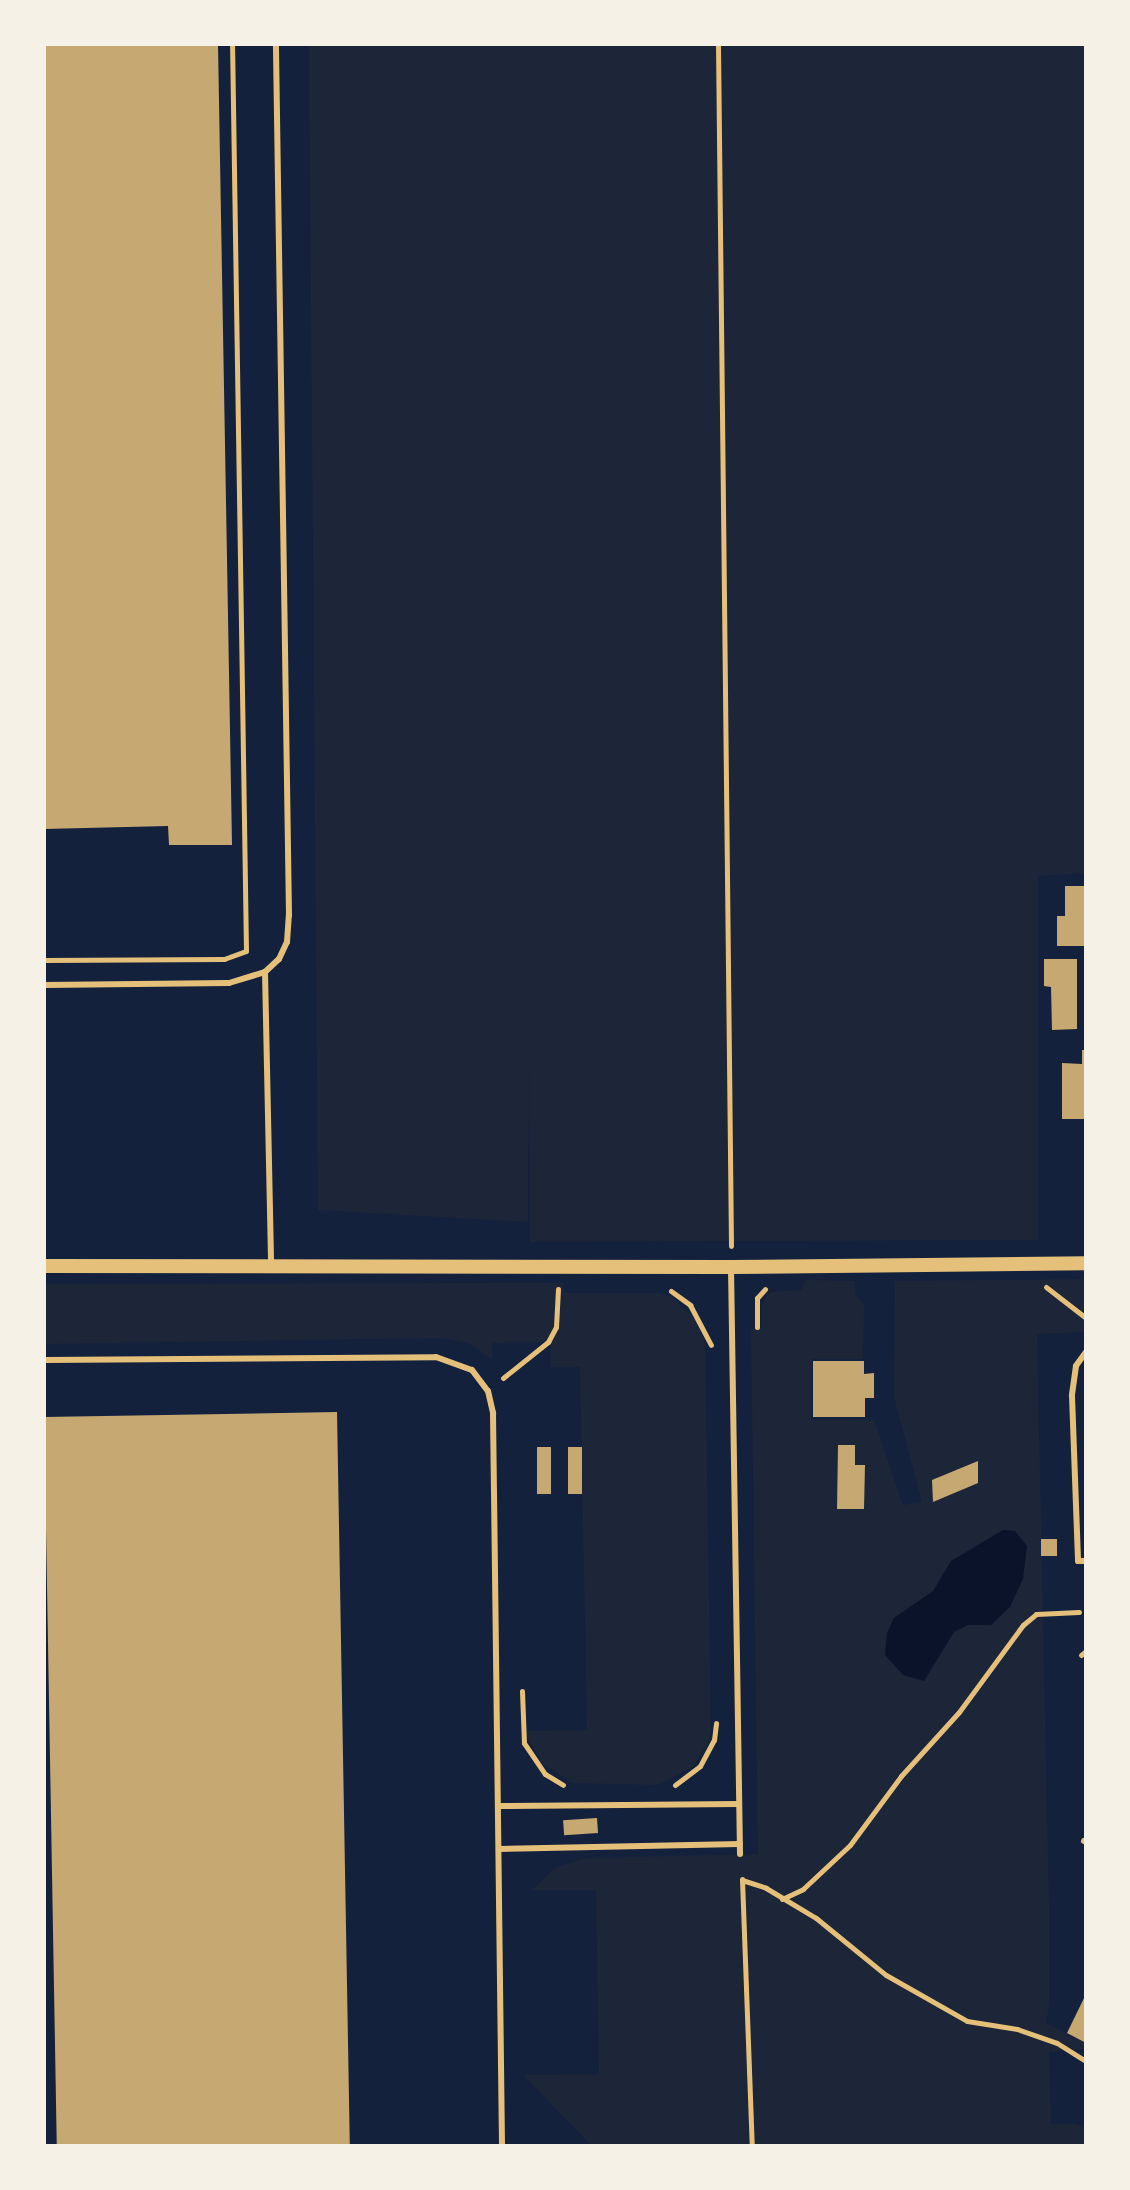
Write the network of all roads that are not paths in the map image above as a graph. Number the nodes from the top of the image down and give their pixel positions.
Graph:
1 (276, 44) edge
2 (265, 972) junction
3 (44, 985) edge
4 (1086, 1263) edge
5 (44, 1266) edge
6 (271, 1266) junction
7 (731, 1267) junction
8 (1086, 1352) edge
9 (44, 1360) edge
10 (1086, 1561) edge
11 (739, 1804) junction
12 (498, 1806) junction
13 (740, 1844) junction
14 (499, 1849) junction
15 (740, 1854) road end
16 (502, 2146) edge

1 - 2 lane
2 - 3 lane
2 - 6 lane
4 - 7 street
5 - 6 street
6 - 7 street
7 - 11 lane
8 - 10 lane
9 - 12 lane
11 - 12 lane
11 - 13 lane
12 - 14 lane
13 - 14 lane
13 - 15 lane
14 - 16 lane

